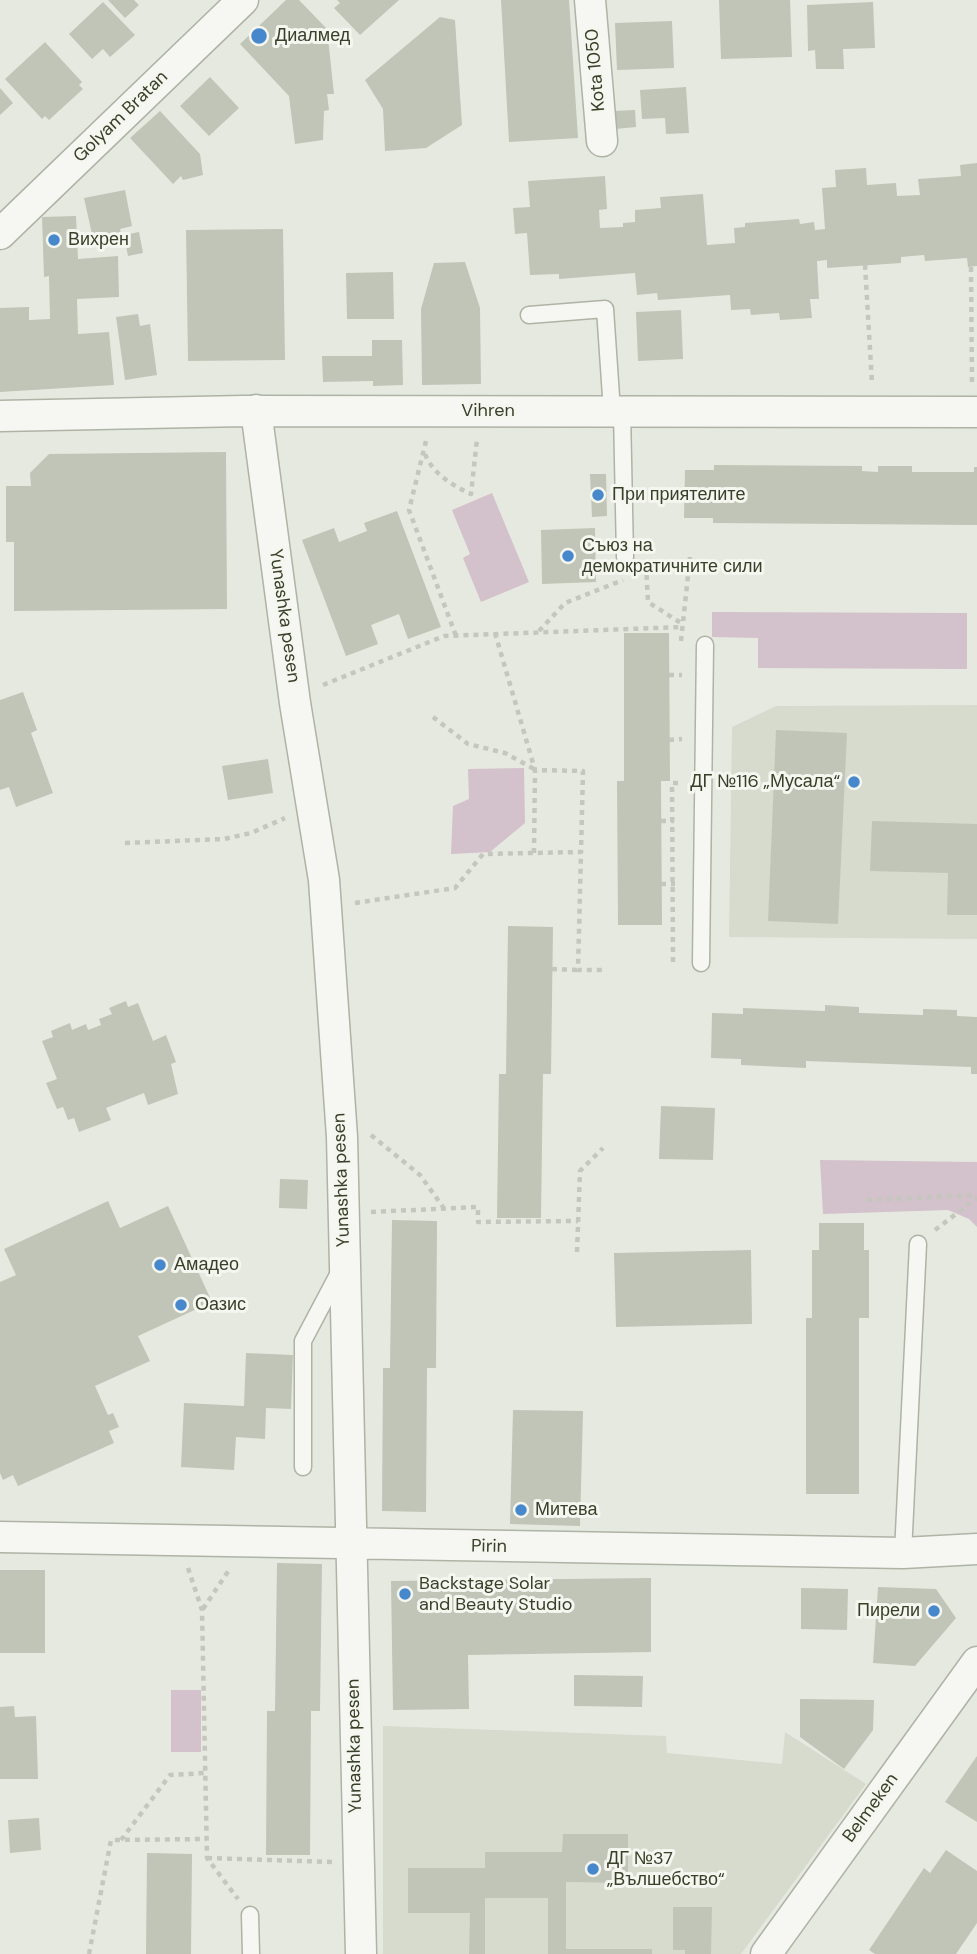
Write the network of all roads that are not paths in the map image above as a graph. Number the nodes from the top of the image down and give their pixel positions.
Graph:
1 (243, 0) edge
2 (590, 0) edge
3 (602, 141) dead end
4 (0, 234) edge
5 (529, 315) dead end
6 (256, 411) junction
7 (617, 411) junction
8 (975, 412) edge
9 (0, 416) edge
10 (625, 557) dead end
11 (705, 645) dead end
12 (701, 963) dead end
13 (918, 1244) road end
14 (345, 1263) junction
15 (303, 1467) dead end
16 (0, 1537) edge
17 (351, 1543) junction
18 (977, 1549) edge
19 (903, 1553) junction
20 (977, 1662) edge
21 (250, 1915) road end
22 (251, 1954) edge
23 (360, 1954) edge
24 (766, 1954) edge

1 - 4 street, Golyam Bratan
2 - 3 street, Kota 1050
5 - 7 lane
6 - 7 street, Vihren
6 - 9 street, Vihren
6 - 14 street, Yunashka pesen
7 - 8 street, Vihren
7 - 10 lane
11 - 12 lane
13 - 19 lane
14 - 15 lane
14 - 17 street, Yunashka pesen
16 - 17 street, Pirin
17 - 19 street, Pirin
17 - 23 street, Yunashka pesen
18 - 19 street, Pirin
20 - 24 street, Belmeken
21 - 22 lane

